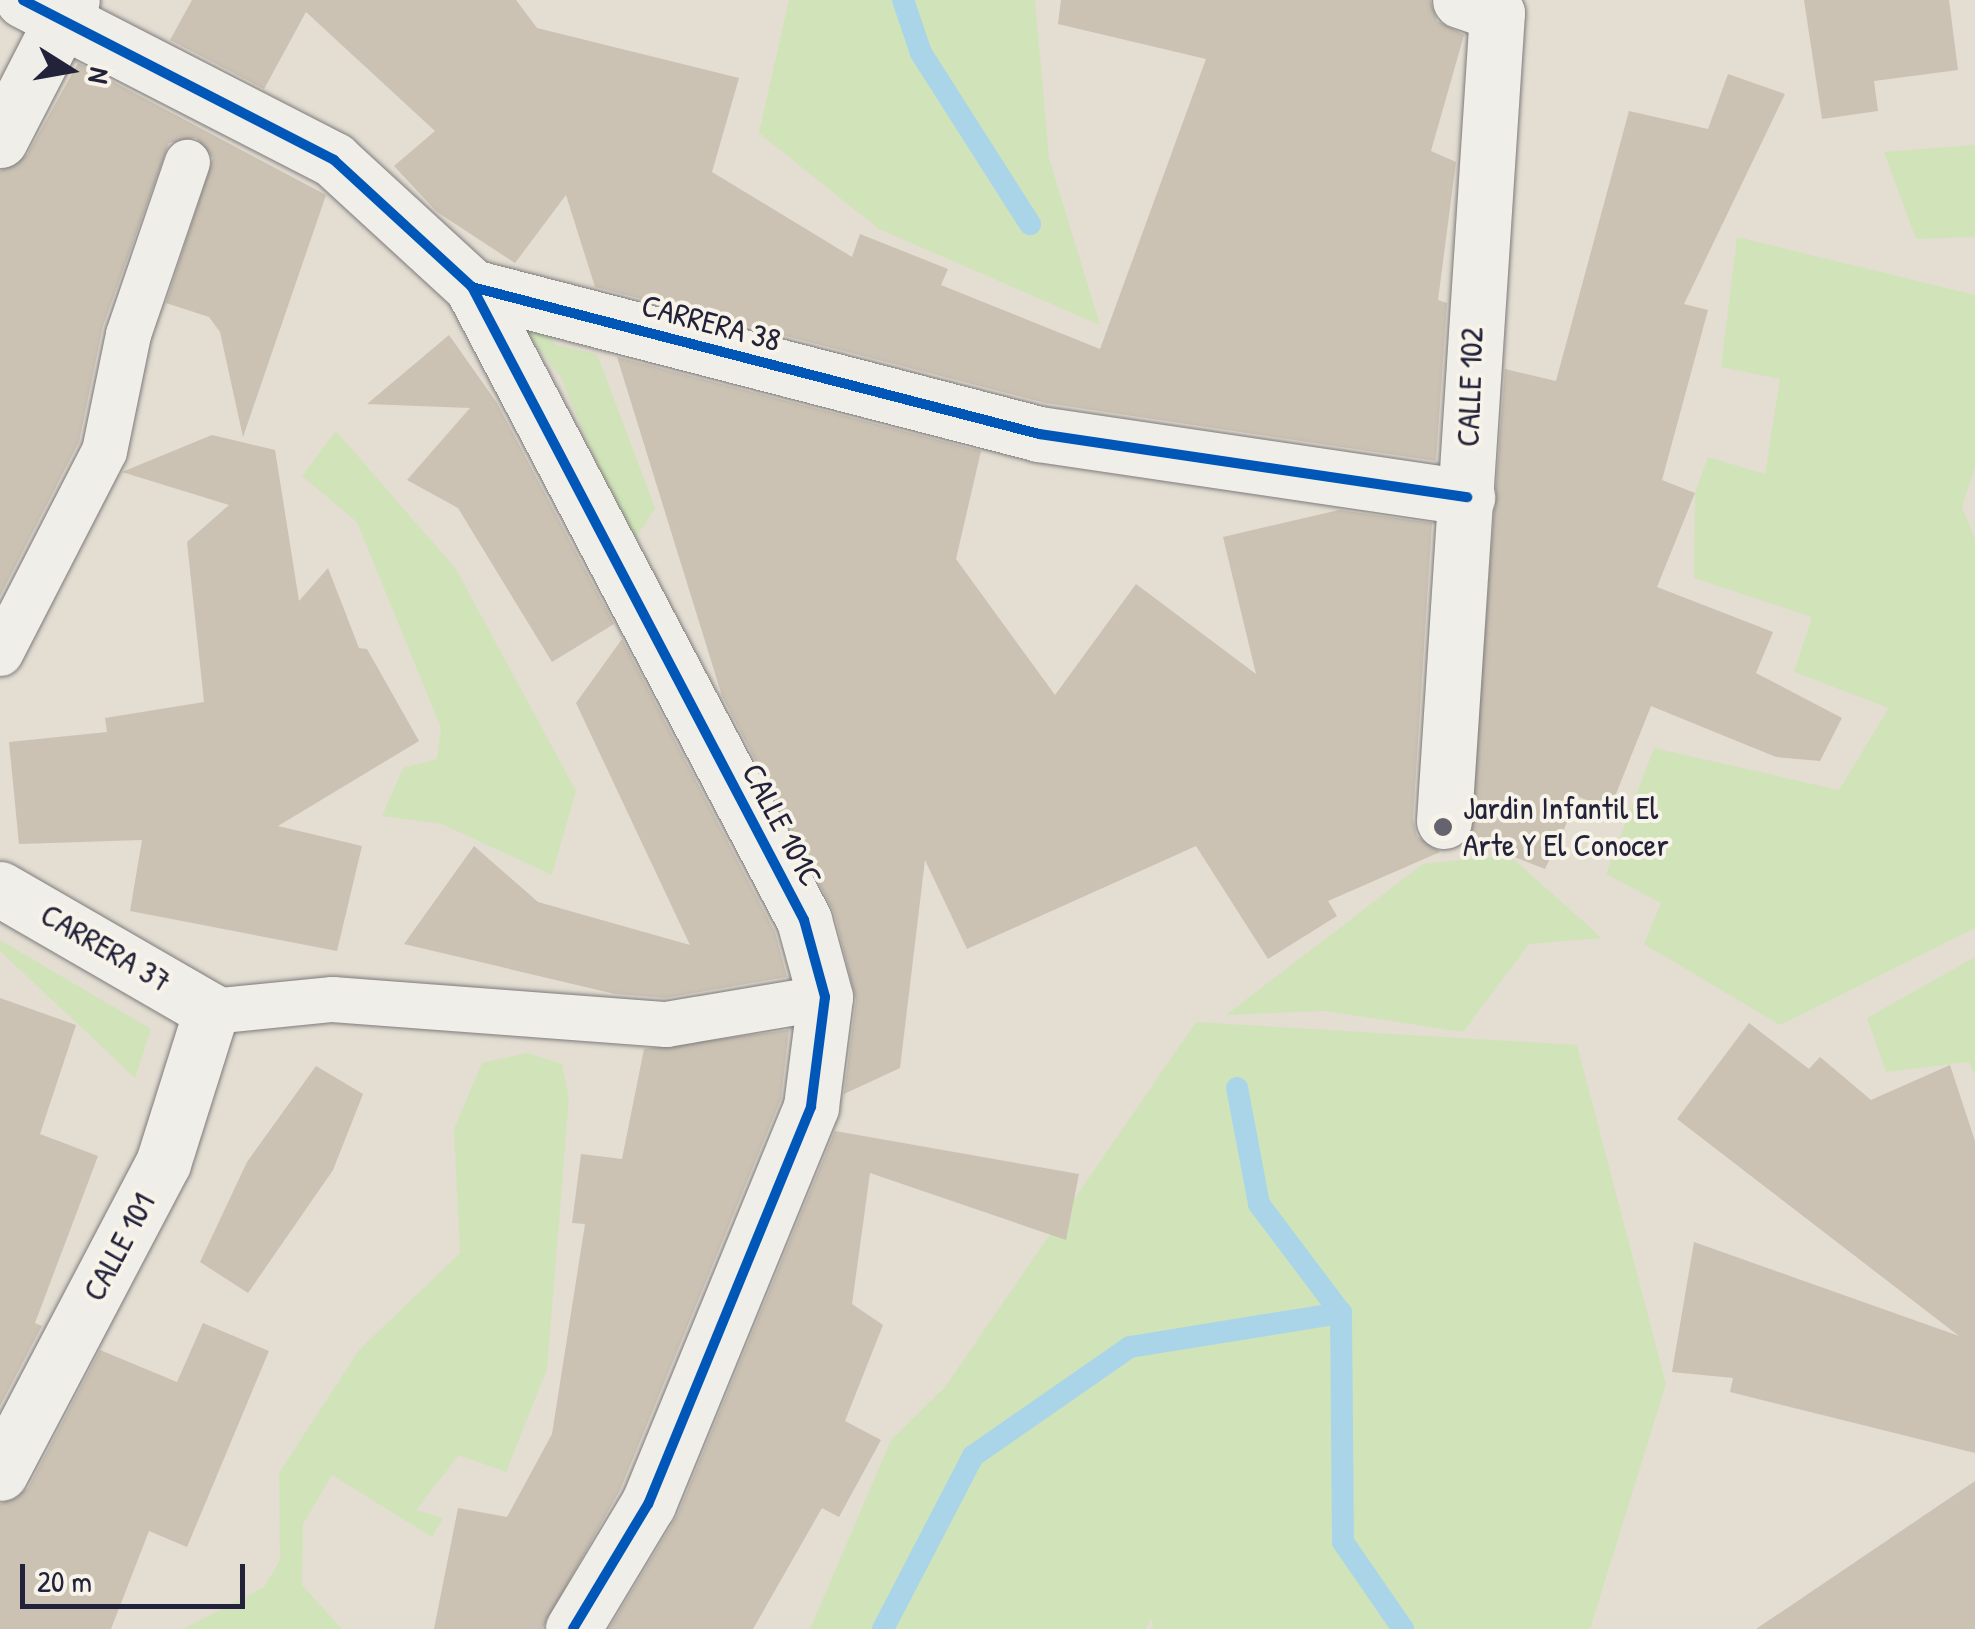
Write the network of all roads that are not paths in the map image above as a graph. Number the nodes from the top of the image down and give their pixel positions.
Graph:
1 (1486, 4) edge
2 (54, 5) edge
3 (0, 140) edge
4 (187, 162) dead end
5 (472, 287) junction
6 (1466, 497) junction
7 (0, 653) edge
8 (1444, 821) dead end
9 (0, 888) edge
10 (825, 996) junction
11 (211, 1010) junction
12 (0, 1473) edge
13 (573, 1629) edge

1 - 6 street, CALLE 102
2 - 3 street
2 - 5 street, CARRERA 38
4 - 7 lane
5 - 6 street, CARRERA 38
5 - 10 street, CALLE 101C
6 - 8 street, CALLE 102
9 - 11 street, CARRERA 37
10 - 11 lane
10 - 13 street, CALLE 101C
11 - 12 street, CALLE 101

